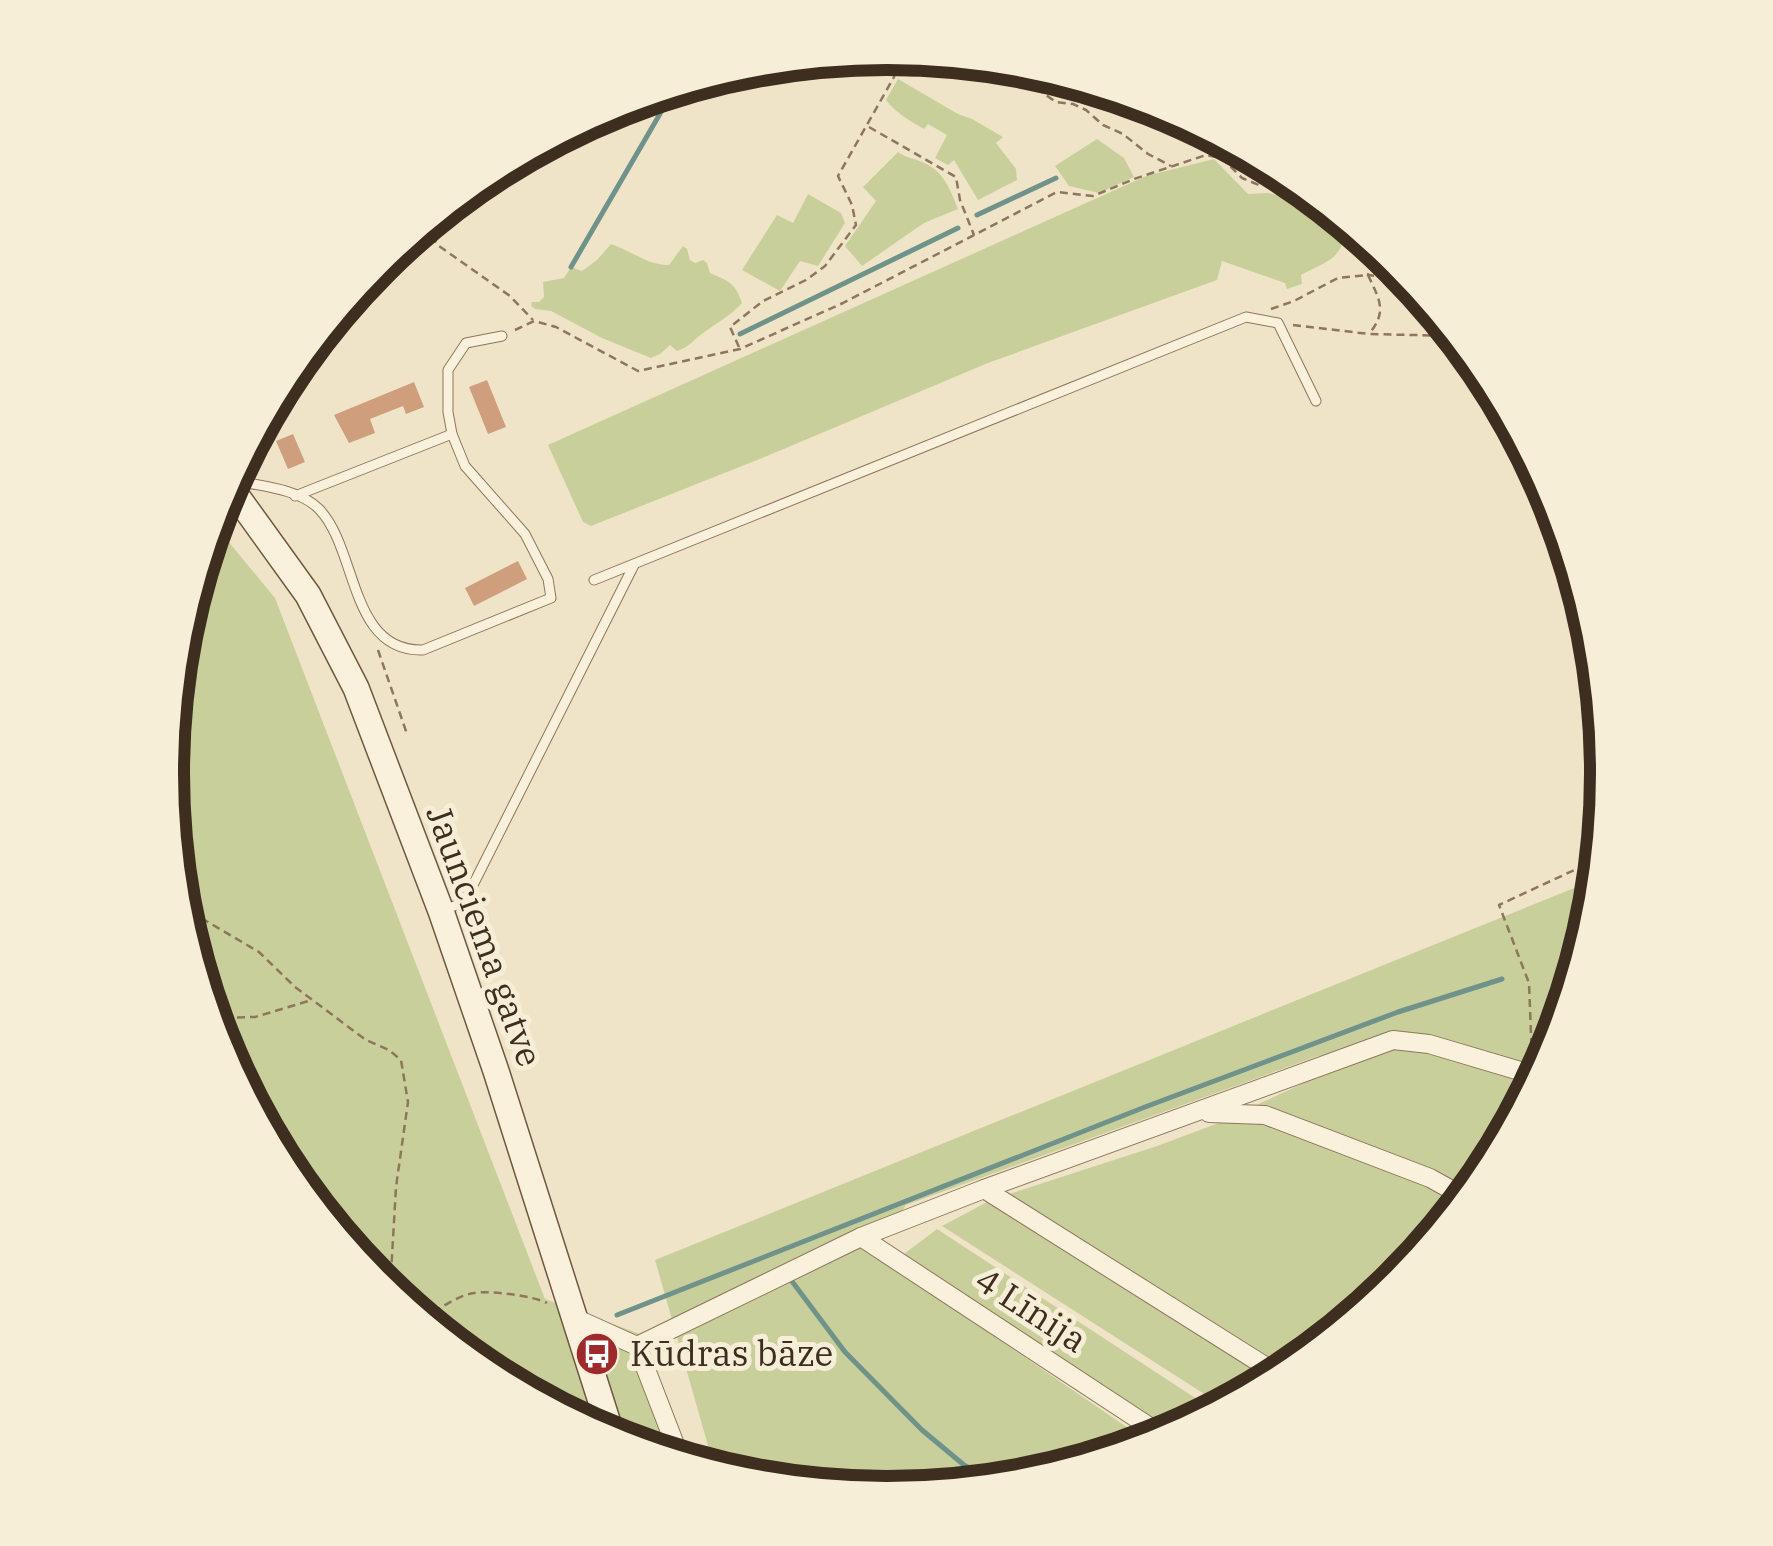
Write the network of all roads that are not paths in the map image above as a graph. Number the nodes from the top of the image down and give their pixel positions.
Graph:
1 (502, 336) road end
2 (1316, 401) dead end
3 (452, 434) junction
4 (246, 485) edge
5 (294, 496) junction
6 (240, 498) edge
7 (634, 565) junction
8 (594, 580) dead end
9 (471, 889) junction
10 (483, 896) dead end
11 (441, 911) junction
12 (1522, 1072) edge
13 (1199, 1112) junction
14 (984, 1190) junction
15 (1452, 1190) edge
16 (862, 1237) junction
17 (575, 1318) junction
18 (637, 1346) junction
19 (1264, 1366) edge
20 (606, 1417) edge
21 (1147, 1425) edge
22 (673, 1443) edge

1 - 3 lane
2 - 7 lane
3 - 5 lane
3 - 5 lane
4 - 5 lane
6 - 11 main road, Jaunciema gatve
7 - 8 lane
7 - 9 lane
9 - 10 lane
9 - 11 lane
11 - 17 main road, Jaunciema gatve
12 - 13 street
13 - 14 street
13 - 15 street
14 - 16 street
14 - 19 street
16 - 18 street
16 - 21 street, 4 Līnija
17 - 18 street
17 - 20 main road, Jaunciema gatve
18 - 22 street

